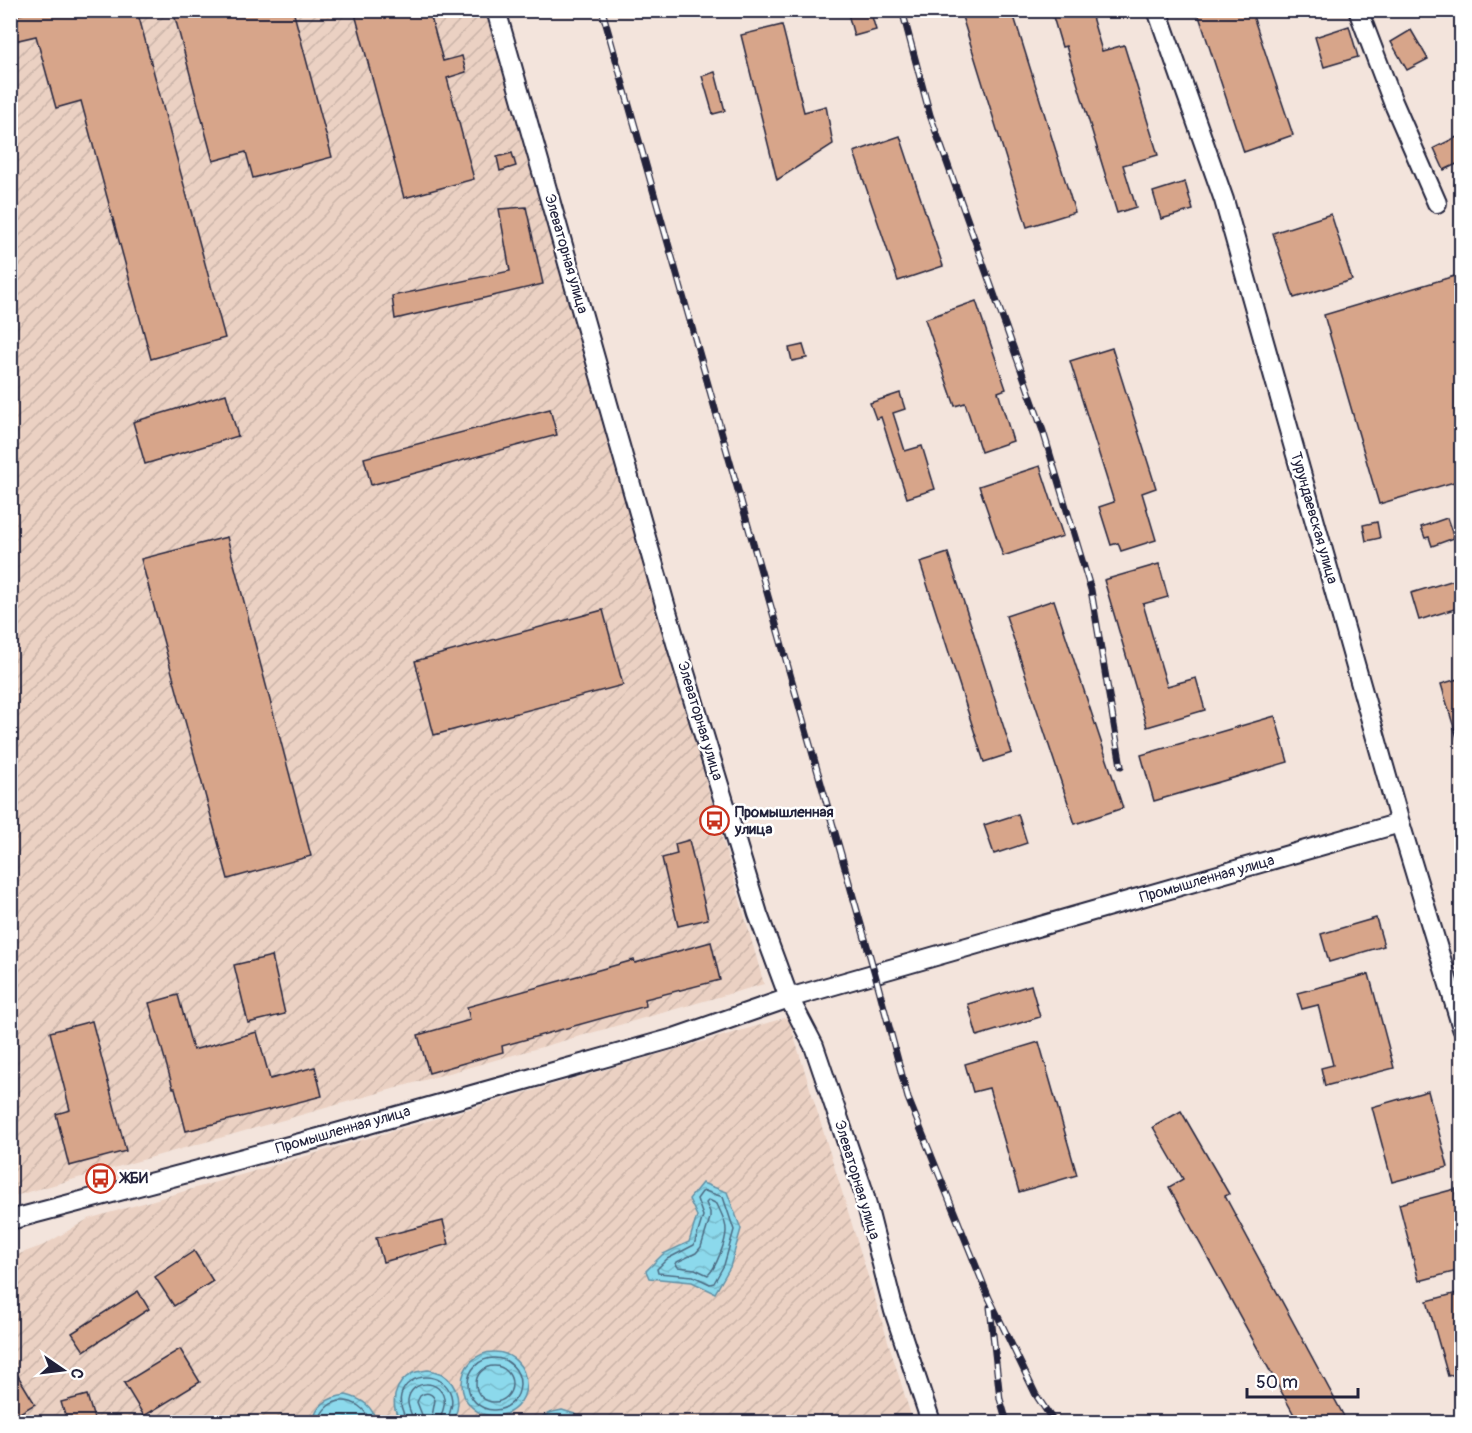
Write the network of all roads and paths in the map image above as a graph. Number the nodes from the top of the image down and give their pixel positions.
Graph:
1 (496, 10) edge
2 (1157, 10) edge
3 (1358, 10) edge
4 (1437, 203) dead end
5 (1400, 823) junction
6 (789, 998) junction
7 (1460, 1019) edge
8 (10, 1220) edge
9 (931, 1422) edge

1 - 6 street, Элеваторная улица
2 - 5 street, Турундаевская улица
3 - 4 street
5 - 6 street, Промышленная улица
5 - 7 street, Турундаевская улица
6 - 8 street, Промышленная улица
6 - 9 street, Элеваторная улица

